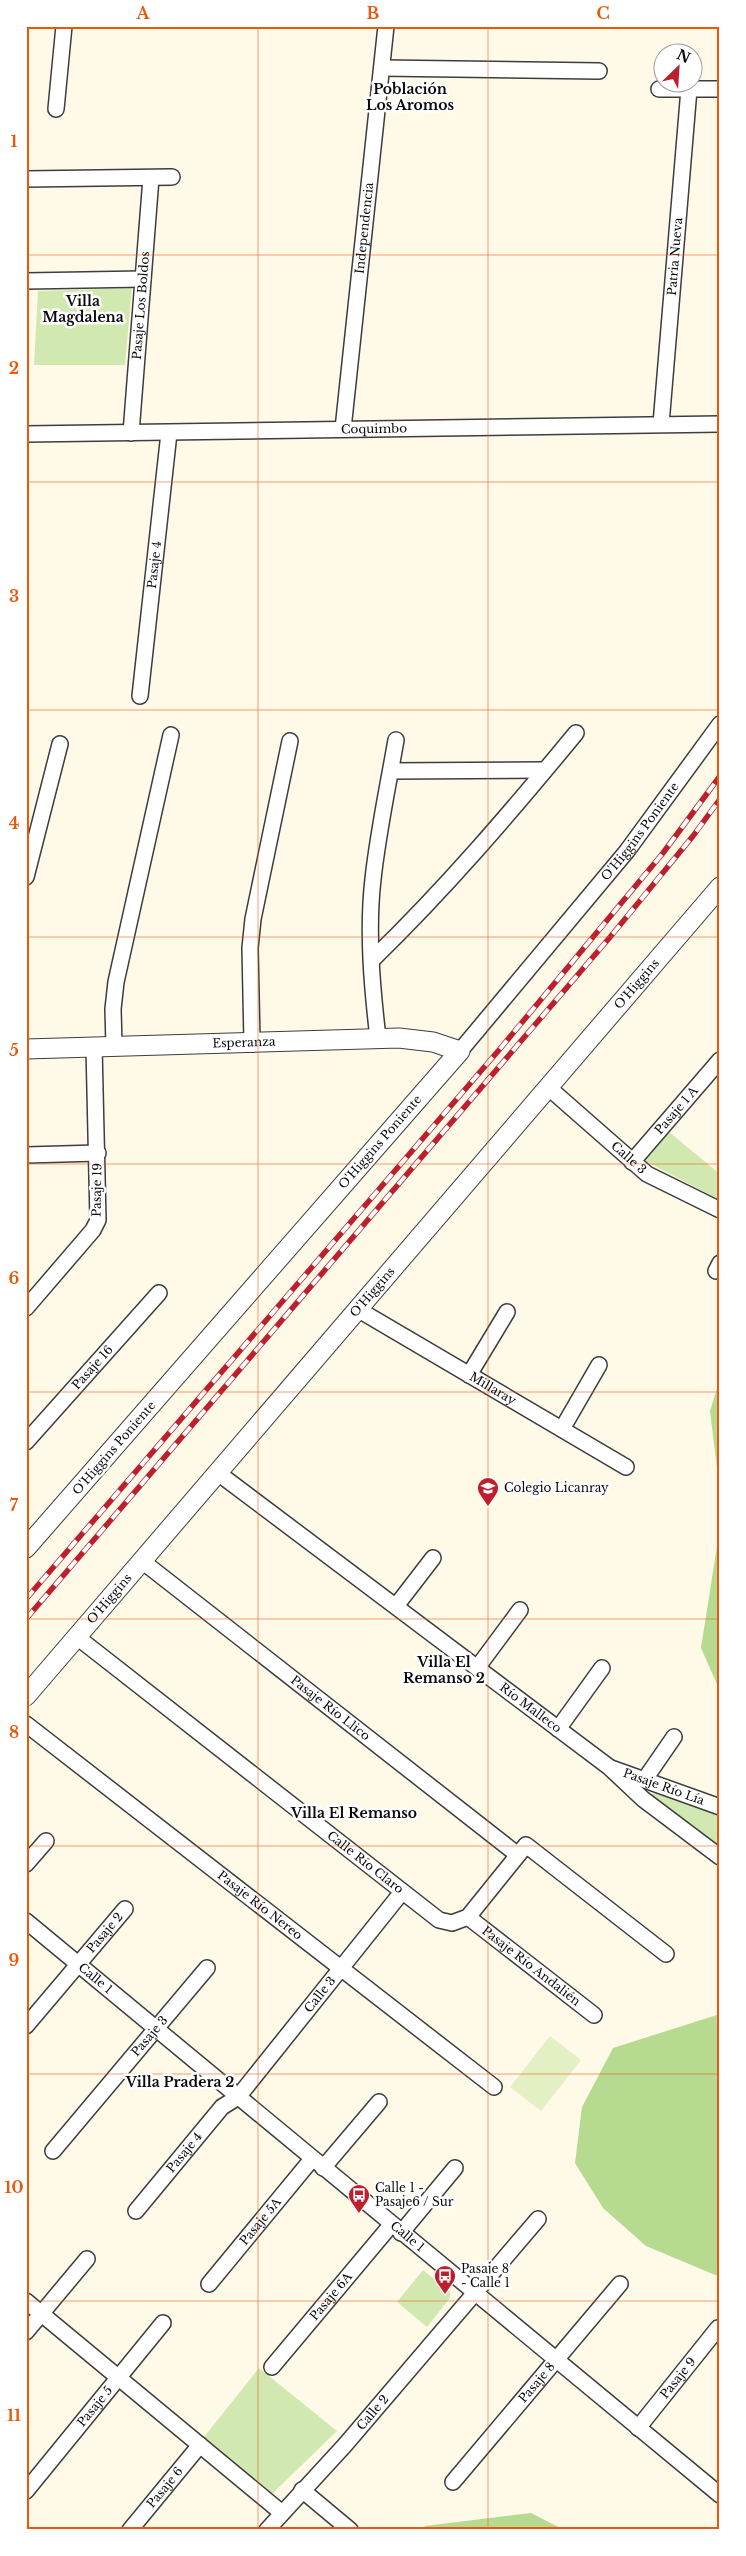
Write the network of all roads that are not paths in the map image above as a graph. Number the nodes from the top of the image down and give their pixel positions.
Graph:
1 (64, 26) edge
2 (386, 26) edge
3 (382, 68) junction
4 (599, 71) dead end
5 (704, 89) edge
6 (720, 89) edge
7 (689, 92) edge
8 (56, 109) dead end
9 (172, 177) dead end
10 (151, 178) junction
11 (26, 180) edge
12 (143, 280) junction
13 (26, 281) edge
14 (662, 424) junction
15 (720, 424) edge
16 (343, 429) junction
17 (131, 433) junction
18 (170, 433) junction
19 (26, 434) edge
20 (140, 696) dead end
21 (720, 724) edge
22 (576, 733) dead end
23 (171, 735) dead end
24 (290, 740) dead end
25 (396, 740) dead end
26 (60, 744) dead end
27 (545, 770) junction
28 (390, 772) junction
29 (26, 877) edge
30 (720, 887) edge
31 (373, 959) junction
32 (378, 1038) junction
33 (252, 1041) junction
34 (114, 1046) junction
35 (94, 1047) junction
36 (26, 1049) edge
37 (460, 1051) junction
38 (720, 1060) edge
39 (549, 1088) junction
40 (98, 1153) junction
41 (26, 1154) edge
42 (632, 1162) junction
43 (720, 1210) edge
44 (159, 1292) dead end
45 (26, 1308) edge
46 (360, 1310) junction
47 (507, 1312) dead end
48 (599, 1365) dead end
49 (469, 1375) junction
50 (562, 1429) junction
51 (26, 1442) edge
52 (626, 1467) dead end
53 (218, 1473) junction
54 (26, 1548) edge
55 (433, 1558) dead end
56 (142, 1561) junction
57 (396, 1606) junction
58 (520, 1610) dead end
59 (77, 1637) junction
60 (477, 1668) junction
61 (602, 1668) dead end
62 (26, 1696) edge
63 (26, 1724) edge
64 (558, 1729) junction
65 (674, 1737) dead end
66 (608, 1767) junction
67 (645, 1778) junction
68 (720, 1807) edge
69 (46, 1841) dead end
70 (522, 1850) junction
71 (720, 1857) edge
72 (26, 1864) edge
73 (402, 1892) junction
74 (125, 1909) dead end
75 (468, 1917) junction
76 (26, 1921) edge
77 (666, 1954) dead end
78 (78, 1964) junction
79 (207, 1968) dead end
80 (341, 1968) junction
81 (594, 2015) dead end
82 (26, 2026) edge
83 (156, 2028) junction
84 (494, 2087) dead end
85 (238, 2097) junction
86 (379, 2102) dead end
87 (53, 2151) dead end
88 (317, 2163) junction
89 (455, 2168) dead end
90 (136, 2211) dead end
91 (538, 2219) dead end
92 (396, 2229) junction
93 (87, 2259) dead end
94 (209, 2284) dead end
95 (620, 2284) dead end
96 (474, 2294) junction
97 (26, 2301) edge
98 (42, 2314) junction
99 (163, 2322) dead end
100 (718, 2328) dead end
101 (26, 2332) edge
102 (556, 2361) junction
103 (272, 2368) dead end
104 (119, 2377) junction
105 (638, 2428) junction
106 (200, 2445) junction
107 (453, 2482) dead end
108 (717, 2487) edge
109 (302, 2490) junction
110 (26, 2491) edge
111 (282, 2513) junction
112 (130, 2530) edge
113 (267, 2530) edge
114 (350, 2530) edge

1 - 8 street
2 - 3 street, Independencia
3 - 4 street
3 - 16 street, Independencia
5 - 6 street
7 - 14 street, Patria Nueva
9 - 10 street
10 - 11 street
10 - 12 street, Pasaje Los Boldos
12 - 13 street
12 - 17 street, Pasaje Los Boldos
14 - 15 street, Coquimbo
14 - 16 street, Coquimbo
16 - 18 street, Coquimbo
17 - 18 street, Coquimbo
17 - 19 street, Coquimbo
18 - 20 street, Pasaje 4
21 - 37 street, O'Higgins Poniente
22 - 27 street
23 - 34 street
24 - 33 street
25 - 28 street
26 - 29 street
27 - 28 street
27 - 31 street
28 - 31 street
30 - 39 street, O'Higgins
31 - 32 street
32 - 33 street, Esperanza
32 - 37 street, Esperanza
33 - 34 street, Esperanza
34 - 35 street, Esperanza
35 - 36 street, Esperanza
35 - 40 street, Pasaje 19
37 - 54 street, O'Higgins Poniente
38 - 42 street, Pasaje 1 A
39 - 42 street, Calle 3
39 - 46 street, O'Higgins
40 - 41 street
40 - 45 street, Pasaje 19
42 - 43 street, Calle 3
44 - 51 street, Pasaje 16
46 - 49 street, Millaray
46 - 53 street, O'Higgins
47 - 49 street
48 - 50 street
49 - 50 street, Millaray
50 - 52 street, Millaray
53 - 56 street, O'Higgins
53 - 57 street, Río Malleco
55 - 57 street
56 - 59 street, O'Higgins
56 - 70 street, Pasaje Río Llico
57 - 60 street, Río Malleco
58 - 60 street
59 - 62 street, O'Higgins
59 - 73 street, Calle Río Claro
60 - 64 street, Río Malleco
61 - 64 street
63 - 80 street, Pasaje Río Nereo
64 - 66 street, Río Malleco
65 - 67 street
66 - 67 street, Pasaje Río Lía
66 - 71 street, Río Malleco
67 - 68 street, Pasaje Río Lía
69 - 72 street
70 - 75 street
70 - 77 street, Pasaje Río Llico
73 - 75 street, Calle Río Claro
73 - 80 street, Calle 3
74 - 78 street, Pasaje 2
75 - 81 street, Pasaje Río Andalién
76 - 78 street, Calle 1
78 - 82 street, Pasaje 2
78 - 83 street, Calle 1
79 - 83 street, Pasaje 3
80 - 84 street, Pasaje Río Nereo
80 - 85 street, Calle 3
83 - 85 street, Calle 1
83 - 87 street, Pasaje 3
85 - 88 street, Calle 1
85 - 90 street, Pasaje 4
86 - 88 street
88 - 92 street, Calle 1
88 - 94 street, Pasaje 5A
89 - 92 street
91 - 96 street, Calle 2
92 - 96 street, Calle 1
92 - 103 street, Pasaje 6A
93 - 98 street
95 - 102 street, Pasaje 8
96 - 102 street, Calle 1
96 - 109 street, Calle 2
97 - 98 street
98 - 101 street
98 - 104 street
99 - 104 street, Pasaje 5
100 - 105 street, Pasaje 9
102 - 105 street, Calle 1
102 - 107 street, Pasaje 8
104 - 106 street
104 - 110 street, Pasaje 5
105 - 108 street, Calle 1
106 - 111 street
106 - 112 street, Pasaje 6
109 - 111 street, Calle 2
109 - 114 street
111 - 113 street, Calle 2

